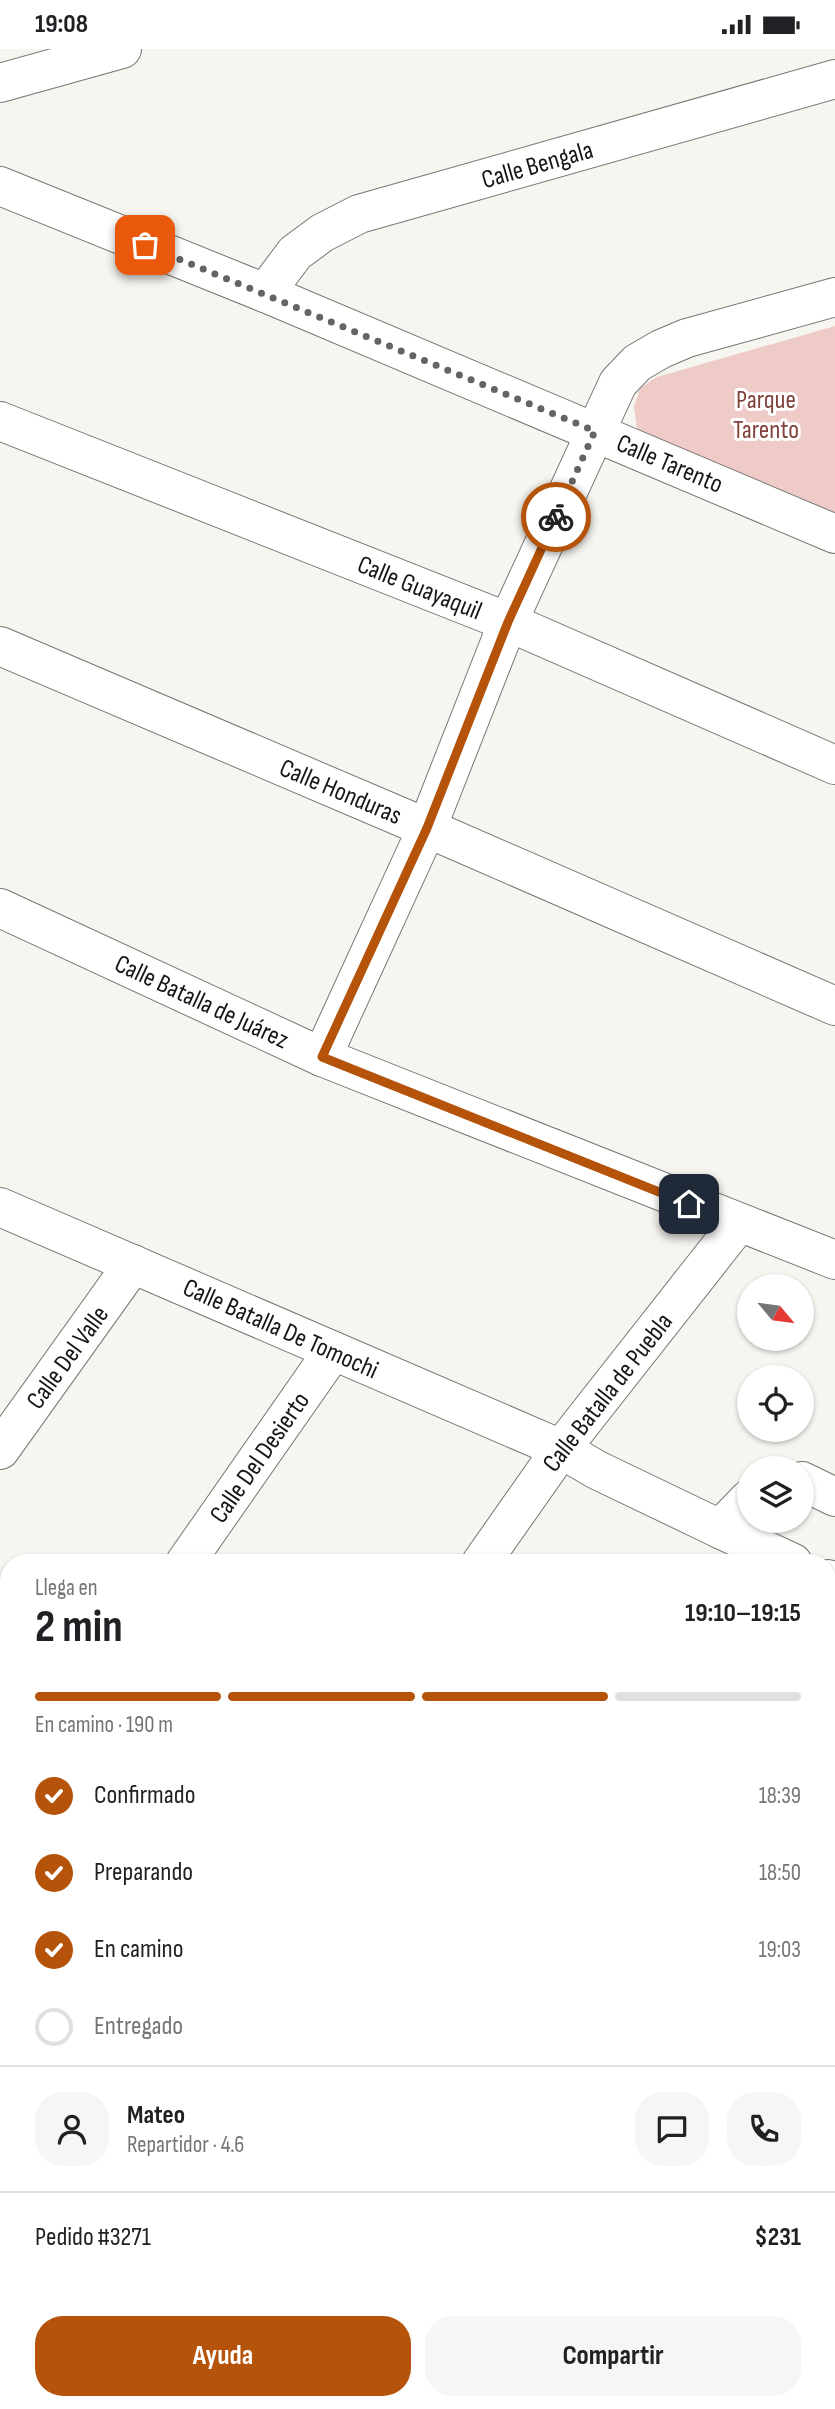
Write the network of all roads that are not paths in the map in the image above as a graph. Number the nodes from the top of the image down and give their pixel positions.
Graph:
1 (122, 49) edge
2 (835, 79) edge
3 (0, 83) edge
4 (0, 186) edge
5 (265, 293) junction
6 (835, 297) edge
7 (0, 421) edge
8 (595, 431) junction
9 (835, 534) edge
10 (508, 622) junction
11 (0, 646) edge
12 (835, 765) edge
13 (427, 828) junction
14 (0, 908) edge
15 (835, 1006) edge
16 (322, 1057) junction
17 (0, 1207) edge
18 (738, 1223) junction
19 (835, 1260) edge
20 (133, 1264) junction
21 (333, 1351) junction
22 (0, 1450) edge
23 (561, 1450) junction
24 (814, 1487) edge
25 (835, 1497) edge
26 (737, 1511) edge
27 (720, 1529) junction
28 (191, 1554) edge
29 (488, 1554) edge
30 (774, 1554) edge

1 - 3 street
2 - 5 street, Calle Bengala
4 - 5 street, Calle Tarento
5 - 8 street, Calle Tarento
6 - 8 street
7 - 10 street, Calle Guayaquil
8 - 9 street, Calle Tarento
8 - 10 street
10 - 12 street, Calle Guayaquil
10 - 13 street
11 - 13 street, Calle Honduras
13 - 15 street, Calle Honduras
13 - 16 street
14 - 16 street, Calle Batalla de Juárez
16 - 18 street, Calle Batalla de Juárez
17 - 20 street, Calle Batalla De Tomochi
18 - 19 street, Calle Batalla de Juárez
18 - 23 street, Calle Batalla de Puebla
20 - 21 street, Calle Batalla De Tomochi
20 - 22 street, Calle Del Valle
21 - 23 street, Calle Batalla De Tomochi
21 - 28 street, Calle Del Desierto
23 - 27 street, Calle Batalla De Tomochi
23 - 29 street, Calle Batalla de Puebla
24 - 25 street
26 - 27 street
27 - 30 street, Calle Batalla De Tomochi

